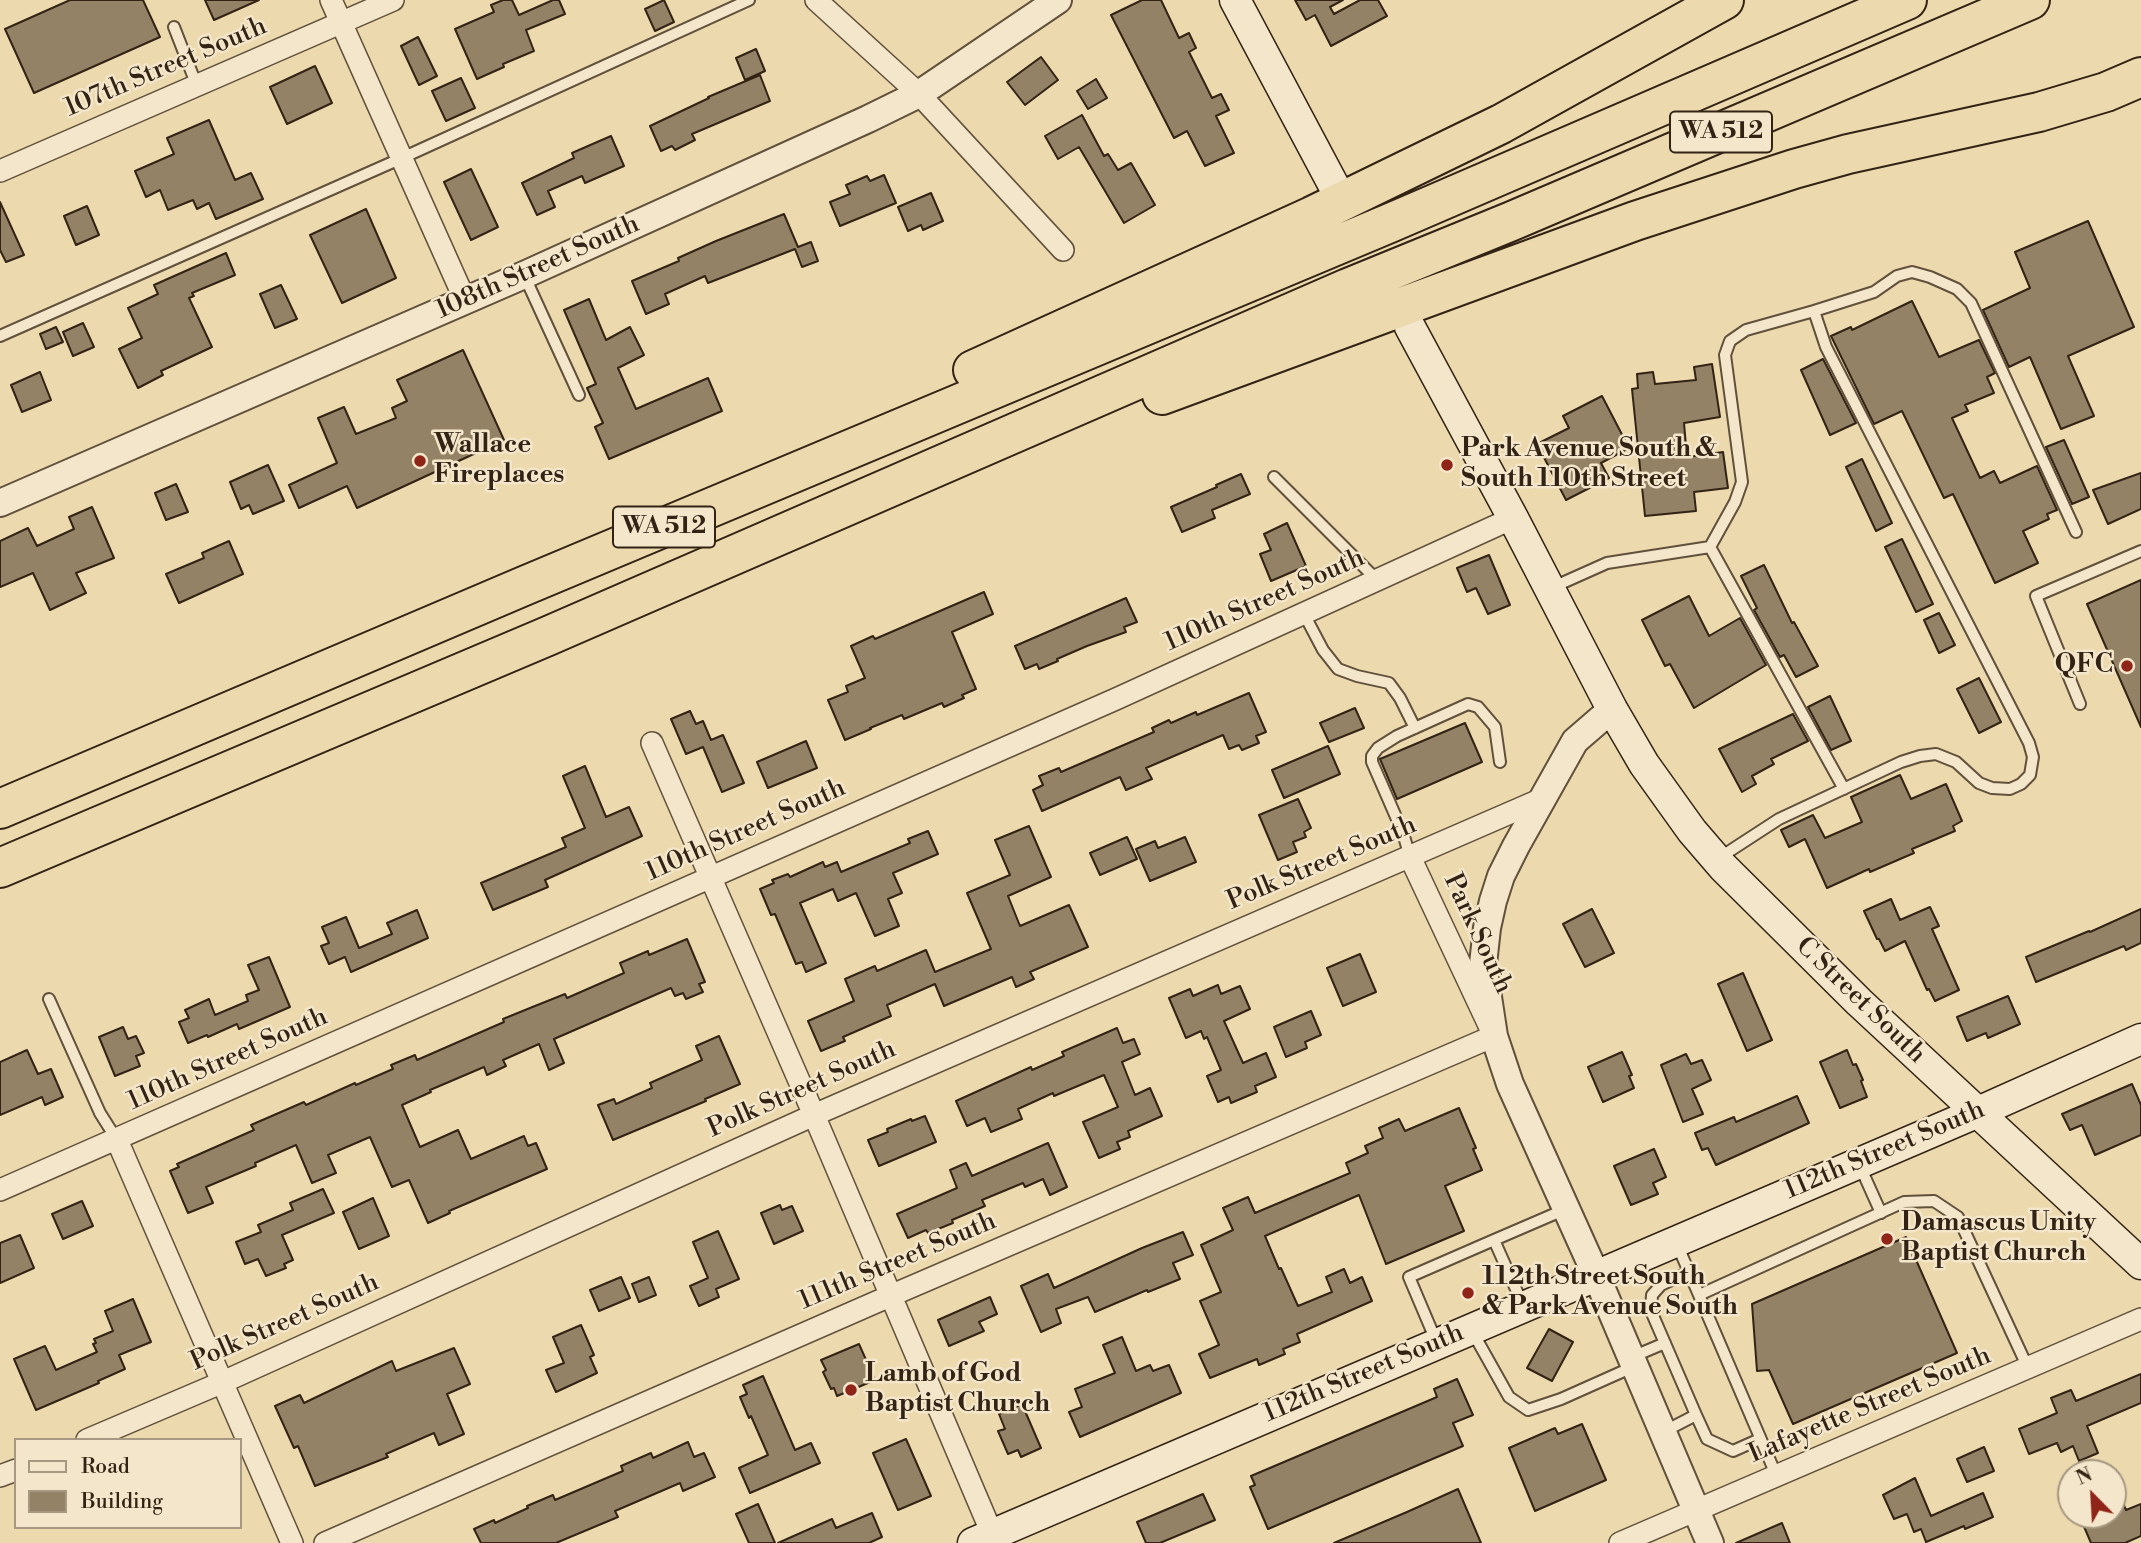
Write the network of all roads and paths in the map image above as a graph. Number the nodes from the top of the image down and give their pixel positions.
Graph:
1 (331, 0) edge
2 (393, 0) edge
3 (749, 0) edge
4 (816, 0) edge
5 (1058, 0) edge
6 (1235, 0) edge
7 (1724, 0) edge
8 (1907, 0) edge
9 (2030, 0) edge
10 (341, 23) junction
11 (174, 27) dead end
12 (2141, 77) edge
13 (197, 86) junction
14 (919, 94) junction
15 (402, 158) junction
16 (0, 171) edge
17 (1334, 186) dead end
18 (1063, 250) dead end
19 (524, 275) junction
20 (465, 300) junction
21 (1814, 311) junction
22 (1410, 327) dead end
23 (0, 337) edge
24 (579, 395) dead end
25 (1274, 477) dead end
26 (0, 503) edge
27 (1513, 518) junction
28 (2076, 532) dead end
29 (1710, 547) junction
30 (2141, 551) edge
31 (1378, 581) junction
32 (524, 586) junction
33 (1549, 588) junction
34 (1304, 614) junction
35 (548, 636) junction
36 (2080, 704) dead end
37 (1612, 709) junction
38 (1415, 728) junction
39 (652, 743) dead end
40 (1500, 762) dead end
41 (1844, 789) junction
42 (1542, 799) junction
43 (0, 809) edge
44 (1410, 857) junction
45 (1717, 859) junction
46 (0, 868) edge
47 (710, 877) junction
48 (49, 999) dead end
49 (1494, 1036) junction
50 (2141, 1039) edge
51 (1976, 1113) junction
52 (814, 1115) junction
53 (117, 1139) junction
54 (1859, 1163) junction
55 (0, 1190) edge
56 (1566, 1209) junction
57 (1881, 1213) junction
58 (1494, 1240) junction
59 (1675, 1241) junction
60 (2141, 1264) edge
61 (1689, 1272) junction
62 (1596, 1275) junction
63 (890, 1296) junction
64 (1699, 1296) junction
65 (1523, 1306) junction
66 (2141, 1319) edge
67 (1470, 1329) junction
68 (1437, 1343) junction
69 (1665, 1343) junction
70 (1633, 1362) junction
71 (2028, 1368) junction
72 (223, 1382) junction
73 (1696, 1415) junction
74 (1663, 1432) junction
75 (92, 1438) edge
76 (1760, 1438) junction
77 (1777, 1477) junction
78 (1696, 1510) junction
79 (987, 1540) edge
80 (292, 1543) edge
81 (325, 1543) edge
82 (1620, 1543) edge
83 (1710, 1543) edge

1 - 10 street
2 - 10 street, 107th Street South
3 - 15 lane
4 - 14 street
5 - 14 street, 108th Street South
6 - 17 main road
7 - 32 highway
8 - 32 highway, WA 512
9 - 35 highway, WA 512
10 - 13 street, 107th Street South
10 - 15 street
11 - 13 lane
12 - 35 highway
13 - 16 street, 107th Street South
14 - 18 street
14 - 19 street, 108th Street South
15 - 20 street
15 - 23 lane
19 - 20 street, 108th Street South
19 - 24 lane
20 - 26 street, 108th Street South
21 - 28 lane
21 - 29 lane
21 - 41 lane
22 - 27 main road, C Street South
25 - 31 lane
27 - 31 street, 110th Street South
27 - 33 main road, C Street South
29 - 33 lane
29 - 41 lane
30 - 36 lane
31 - 34 street, 110th Street South
32 - 43 highway, WA 512
33 - 37 main road, C Street South
34 - 38 lane
34 - 47 street, 110th Street South
35 - 46 highway, WA 512
37 - 42 street
37 - 45 main road, C Street South
38 - 40 lane
38 - 44 lane
39 - 47 street
41 - 45 lane
42 - 44 street, Polk Street South
42 - 49 street
44 - 49 street, Park South
44 - 52 street, Polk Street South
45 - 51 main road, C Street South
47 - 52 street
47 - 53 street, 110th Street South
48 - 53 lane
49 - 56 street
49 - 63 street, 111th Street South
50 - 51 main road, 112th Street South
51 - 54 main road, 112th Street South
51 - 60 main road, C Street South
52 - 63 street
52 - 72 street, Polk Street South
53 - 55 street, 110th Street South
53 - 72 street
54 - 57 lane
54 - 59 main road, 112th Street South
56 - 58 lane
56 - 62 street
57 - 64 lane
57 - 71 lane
58 - 65 lane
58 - 68 lane
59 - 61 lane
59 - 62 main road, 112th Street South
61 - 64 lane
61 - 69 lane
62 - 65 main road, 112th Street South
62 - 70 street
63 - 79 street
63 - 81 street, 111th Street South
64 - 76 lane
65 - 67 main road, 112th Street South
66 - 71 street, Lafayette Street South
67 - 68 main road, 112th Street South
67 - 70 lane
68 - 79 main road, 112th Street South
69 - 70 lane
69 - 73 lane
70 - 74 street
71 - 77 street, Lafayette Street South
72 - 75 street, Polk Street South
72 - 80 street
73 - 74 lane
73 - 76 lane
74 - 78 street
76 - 77 lane
77 - 78 street, Lafayette Street South
78 - 82 street, Lafayette Street South
78 - 83 street

